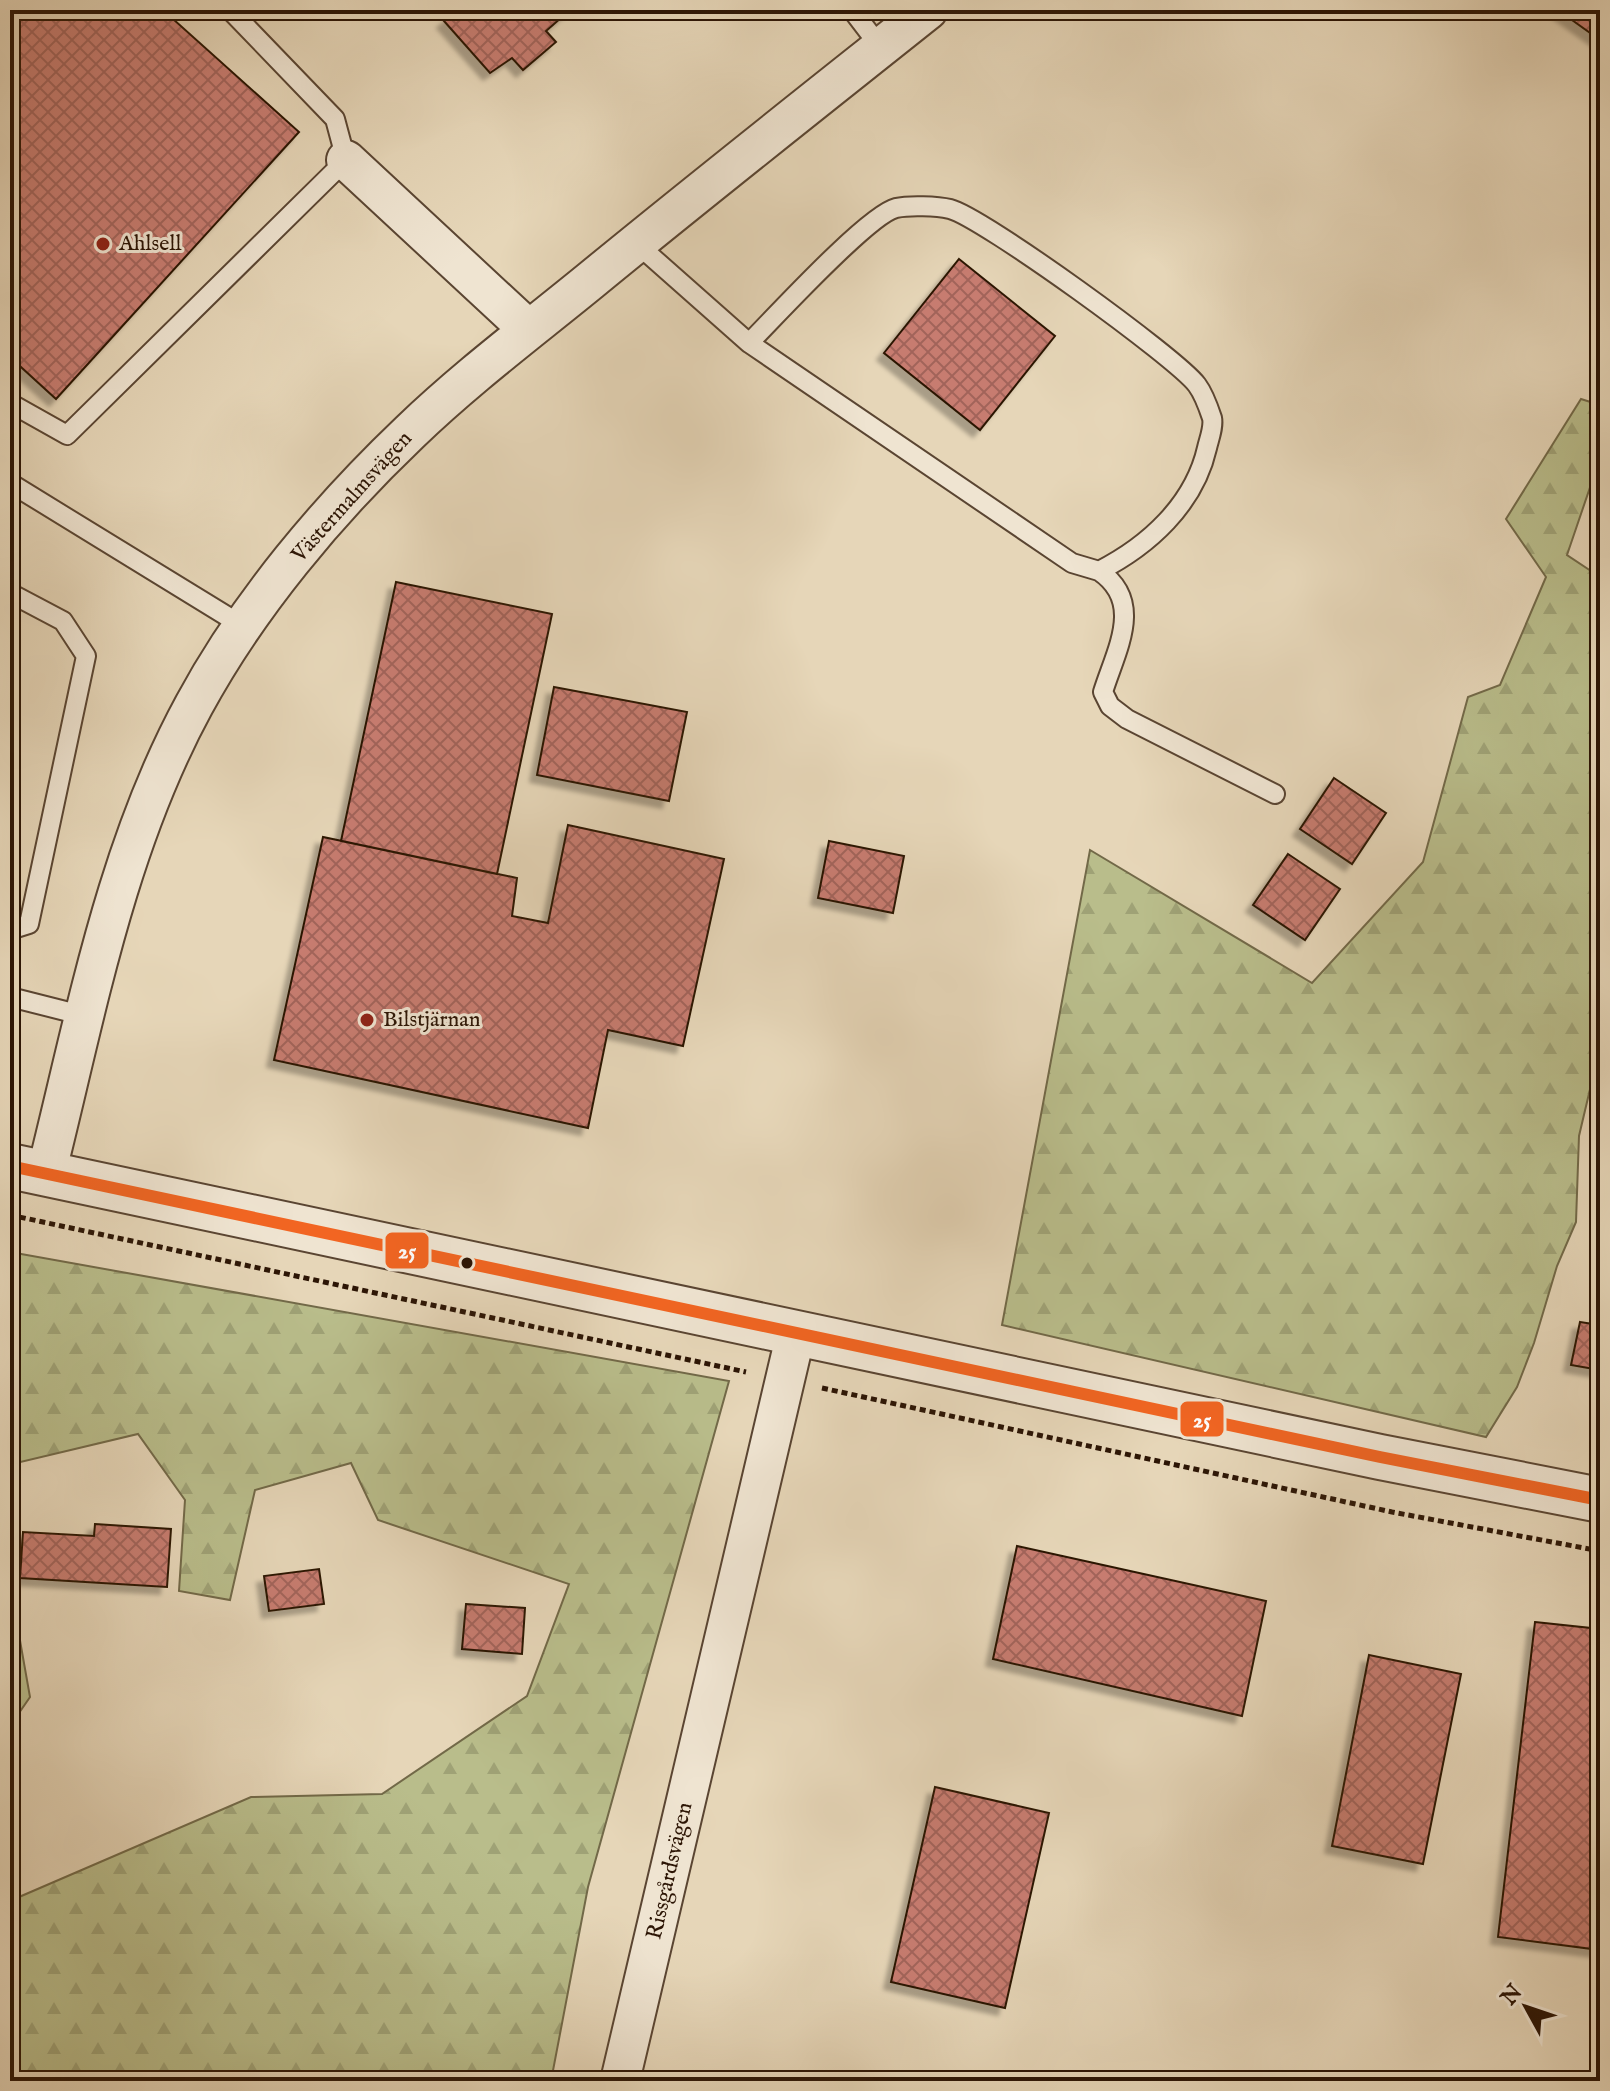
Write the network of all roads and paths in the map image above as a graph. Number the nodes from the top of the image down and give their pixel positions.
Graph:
1 (230, 10) edge
2 (852, 10) edge
3 (928, 10) edge
4 (881, 48) junction
5 (346, 160) junction
6 (636, 243) junction
7 (529, 330) junction
8 (749, 343) junction
9 (10, 403) edge
10 (10, 483) edge
11 (1099, 571) junction
12 (10, 593) edge
13 (243, 626) junction
14 (1275, 794) dead end
15 (10, 930) edge
16 (10, 997) edge
17 (85, 1016) junction
18 (28, 1170) edge
19 (796, 1333) junction
20 (1600, 1500) edge
21 (620, 2081) edge

1 - 5 lane
2 - 4 lane
3 - 4 street, Västermalmsvägen
4 - 6 street, Västermalmsvägen
5 - 7 street
5 - 9 lane
6 - 7 street, Västermalmsvägen
6 - 8 lane
7 - 13 street, Västermalmsvägen
8 - 11 lane
8 - 11 lane
10 - 13 lane
11 - 14 lane
12 - 15 lane
13 - 17 street, Västermalmsvägen
16 - 17 lane
17 - 18 street, Västermalmsvägen
18 - 19 street
19 - 20 street
19 - 21 street, Rissgårdsvägen

